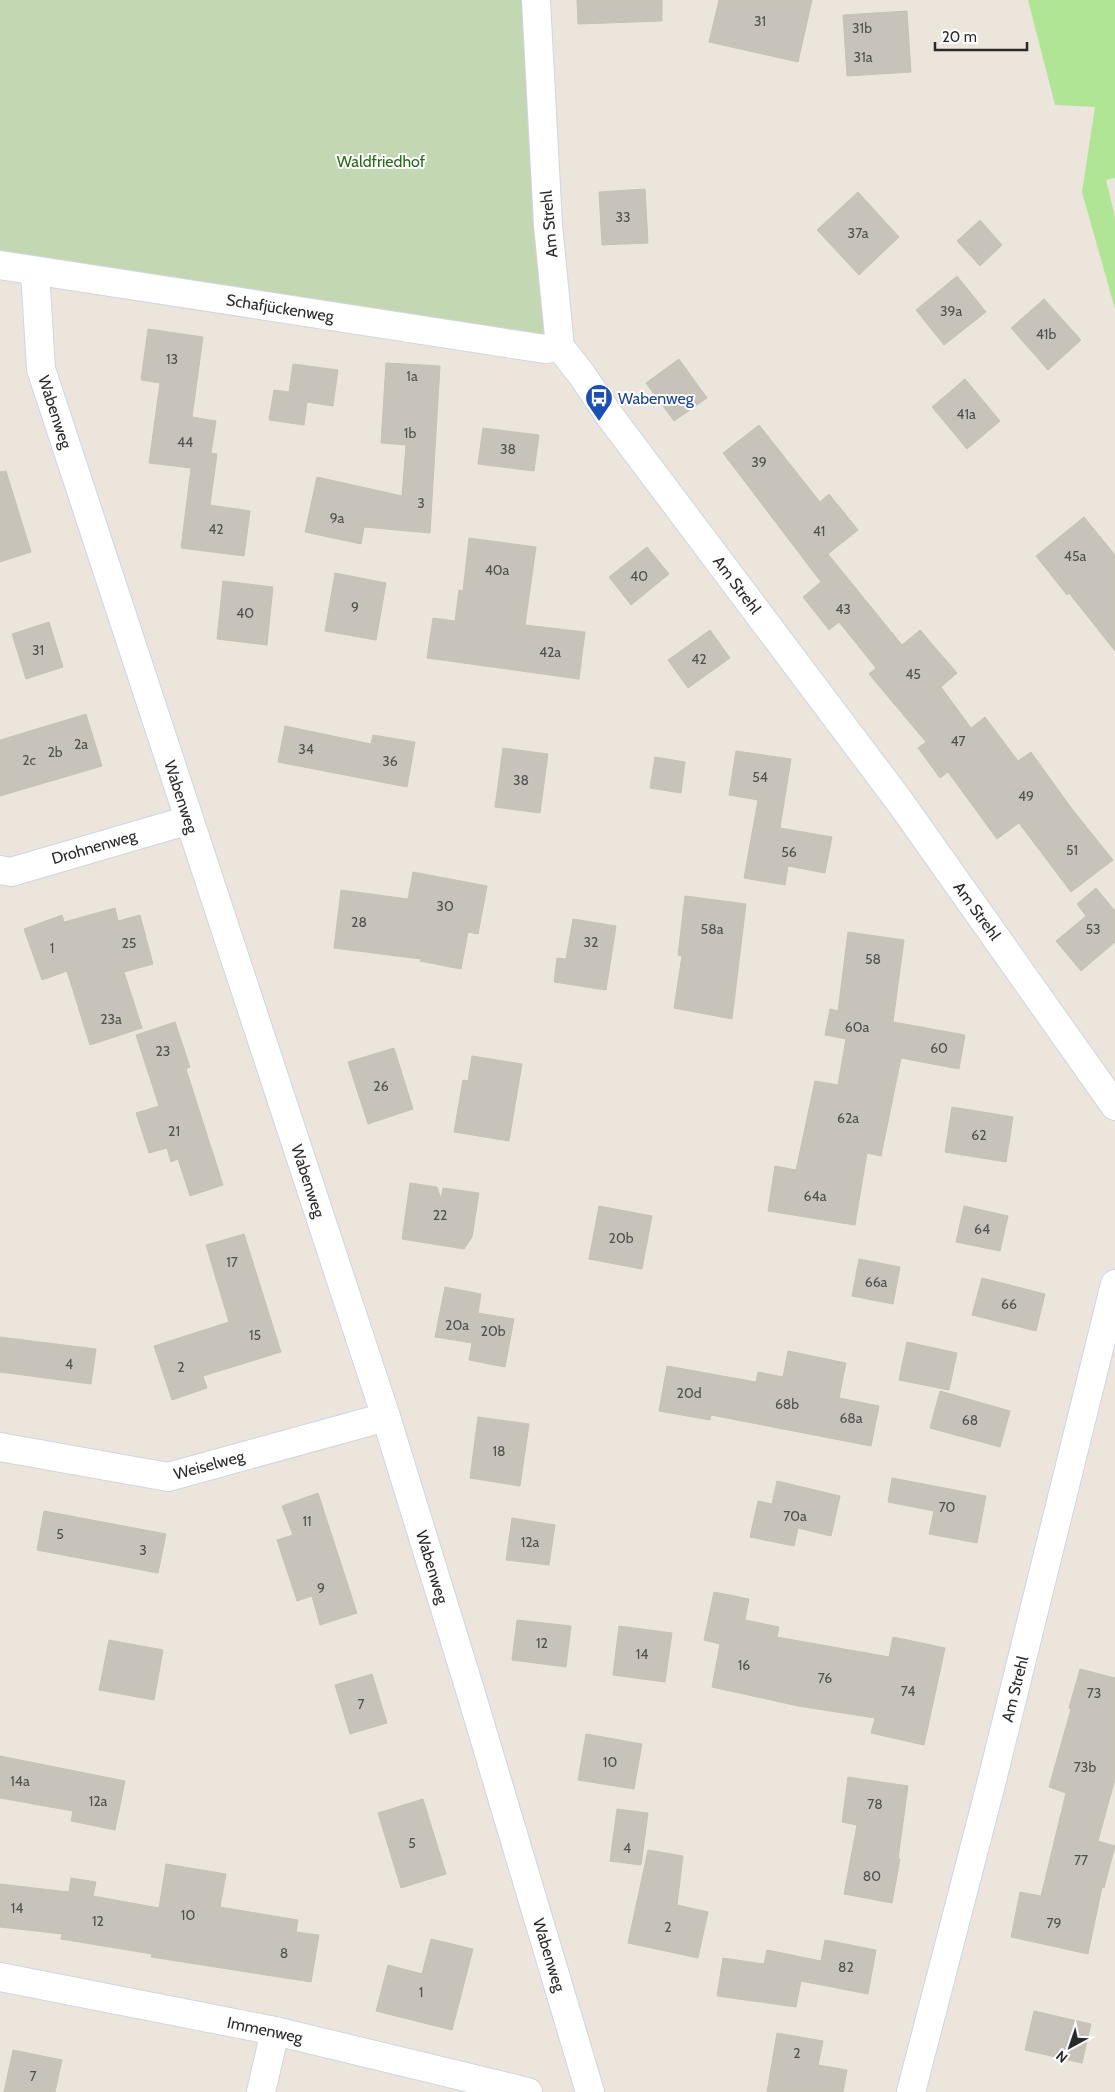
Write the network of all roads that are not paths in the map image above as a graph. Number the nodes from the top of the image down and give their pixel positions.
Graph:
1 (536, 0) edge
2 (0, 266) edge
3 (35, 271) junction
4 (560, 347) junction
5 (189, 820) junction
6 (0, 870) edge
7 (1115, 1106) edge
8 (1115, 1284) edge
9 (386, 1416) junction
10 (0, 1447) edge
11 (0, 1977) edge
12 (275, 2031) junction
13 (261, 2092) edge
14 (528, 2092) edge
15 (590, 2092) edge
16 (912, 2092) edge

1 - 4 street, Am Strehl
2 - 3 street, Schafjückenweg
3 - 4 street, Schafjückenweg
3 - 5 street, Wabenweg
4 - 7 street, Am Strehl
5 - 6 street, Drohnenweg
5 - 9 street, Wabenweg
8 - 16 street, Am Strehl
9 - 10 street, Weiselweg
9 - 15 street, Wabenweg
11 - 12 street, Immenweg
12 - 13 street
12 - 14 street, Immenweg

